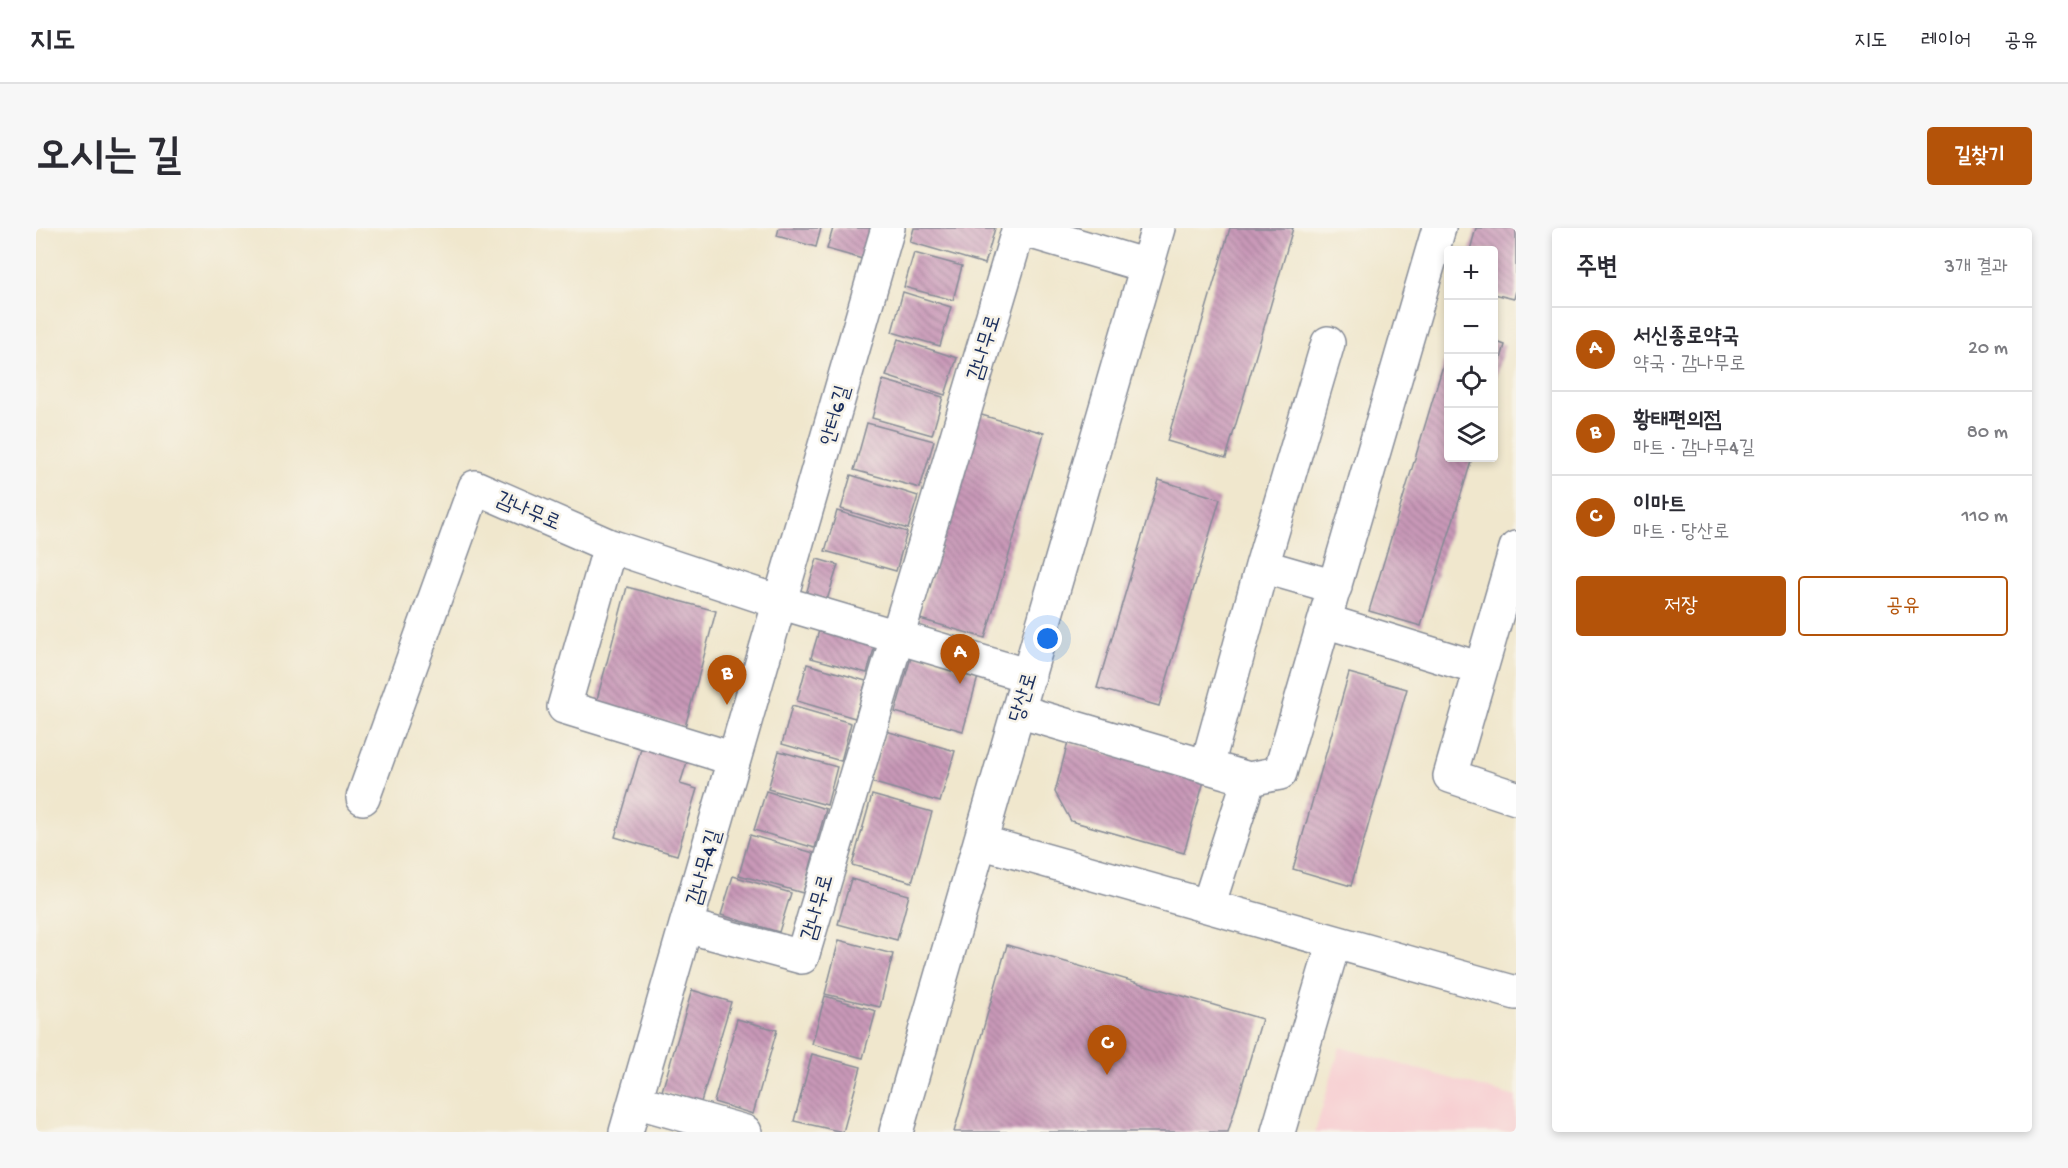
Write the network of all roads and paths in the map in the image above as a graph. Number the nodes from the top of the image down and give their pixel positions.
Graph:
1 (888, 228) edge
2 (1019, 228) edge
3 (1158, 228) edge
4 (1439, 228) edge
5 (1147, 266) junction
6 (1328, 343) dead end
7 (610, 546) junction
8 (1516, 548) edge
9 (1262, 566) junction
10 (1335, 587) junction
11 (779, 602) junction
12 (1325, 621) junction
13 (896, 638) junction
14 (1481, 669) junction
15 (1029, 676) junction
16 (1018, 711) junction
17 (734, 759) junction
18 (1207, 766) junction
19 (1249, 779) junction
20 (363, 798) dead end
21 (1516, 798) edge
22 (980, 842) junction
23 (1208, 906) junction
24 (686, 926) junction
25 (1334, 942) junction
26 (1516, 993) edge
27 (635, 1101) junction
28 (626, 1132) edge
29 (745, 1132) edge
30 (896, 1132) edge
31 (1278, 1132) edge

1 - 11 street, 안터6길
2 - 5 street
2 - 13 street, 감나무로
3 - 5 street, 당산로
4 - 10 street
5 - 15 street, 당산로
6 - 9 street
7 - 11 street, 감나무로
7 - 17 street
7 - 20 street, 감나무로
8 - 14 street
9 - 10 street
9 - 18 street
10 - 12 street
11 - 13 street, 감나무로
11 - 17 street, 감나무4길
12 - 14 street
12 - 19 street
13 - 15 street, 감나무로
13 - 24 street, 감나무로
14 - 21 street
15 - 16 street, 당산로
16 - 18 street
16 - 22 street, 당산로
17 - 24 street, 감나무4길
18 - 19 street
19 - 23 street
22 - 23 street
22 - 30 street, 당산로
23 - 25 street
24 - 27 street, 감나무4길
25 - 26 street
25 - 31 street
27 - 28 street, 감나무4길
27 - 29 street

